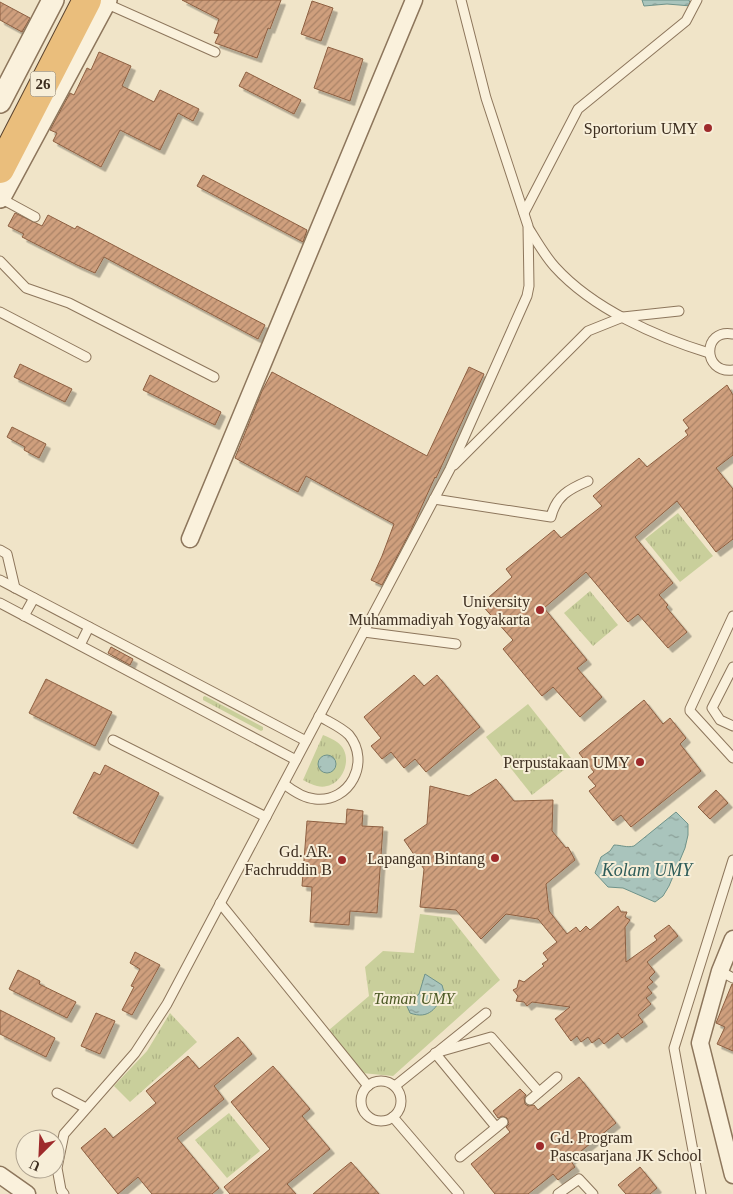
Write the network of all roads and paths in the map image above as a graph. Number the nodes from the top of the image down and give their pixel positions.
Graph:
1 (53, 0) edge
2 (70, 0) edge
3 (414, 0) edge
4 (461, 0) edge
5 (697, 0) edge
6 (99, 1) edge
7 (215, 52) dead end
8 (0, 102) edge
9 (0, 134) edge
10 (0, 169) edge
11 (0, 198) edge
12 (524, 213) junction
13 (35, 217) dead end
14 (528, 226) junction
15 (0, 261) edge
16 (679, 311) dead end
17 (0, 312) edge
18 (623, 317) junction
19 (733, 334) edge
20 (709, 352) junction
21 (86, 357) dead end
22 (733, 370) edge
23 (214, 377) dead end
24 (450, 469) junction
25 (588, 481) dead end
26 (434, 499) junction
27 (190, 539) dead end
28 (0, 550) edge
29 (0, 580) edge
30 (14, 588) junction
31 (34, 598) junction
32 (0, 603) edge
33 (24, 616) junction
34 (733, 616) edge
35 (89, 627) junction
36 (364, 632) junction
37 (456, 644) dead end
38 (80, 645) junction
39 (733, 667) edge
40 (319, 716) junction
41 (733, 726) edge
42 (113, 740) dead end
43 (306, 741) junction
44 (733, 758) edge
45 (296, 760) junction
46 (284, 784) junction
47 (266, 817) junction
48 (733, 860) edge
49 (220, 903) junction
50 (733, 939) edge
51 (726, 975) edge
52 (486, 1013) dead end
53 (435, 1053) junction
54 (557, 1077) dead end
55 (368, 1086) junction
56 (395, 1086) junction
57 (57, 1092) dead end
58 (540, 1092) junction
59 (530, 1100) dead end
60 (86, 1108) junction
61 (393, 1117) junction
62 (460, 1157) dead end
63 (0, 1175) edge
64 (733, 1175) edge
65 (27, 1194) edge
66 (64, 1194) edge
67 (459, 1194) edge
68 (558, 1194) edge
69 (593, 1194) edge
70 (700, 1194) edge

1 - 8 street
2 - 9 highway, 26
3 - 27 street
4 - 12 lane
5 - 12 lane
6 - 7 lane
6 - 10 highway, 26
6 - 11 street
11 - 13 lane
12 - 14 lane
14 - 18 lane
14 - 24 lane
15 - 23 lane
16 - 18 lane
17 - 21 lane
18 - 20 lane
18 - 24 lane
19 - 20 lane
20 - 22 lane
24 - 26 lane
25 - 26 lane
26 - 36 lane
28 - 30 lane
29 - 30 lane
30 - 31 lane
31 - 33 lane
31 - 35 lane
32 - 33 lane
33 - 38 lane
34 - 44 lane
35 - 38 lane
35 - 43 lane
36 - 37 lane
36 - 40 lane
38 - 45 lane
39 - 41 lane
40 - 43 lane
40 - 46 lane
42 - 47 lane
43 - 45 lane
45 - 46 lane
46 - 47 lane
47 - 49 lane
48 - 70 lane
49 - 55 lane
49 - 60 lane
50 - 51 street
51 - 64 street
52 - 53 lane
53 - 56 lane
53 - 58 lane
53 - 62 lane
54 - 58 lane
55 - 56 lane
55 - 61 lane
56 - 61 lane
57 - 60 lane
58 - 59 lane
60 - 66 lane
61 - 67 lane
63 - 65 street
68 - 69 lane

